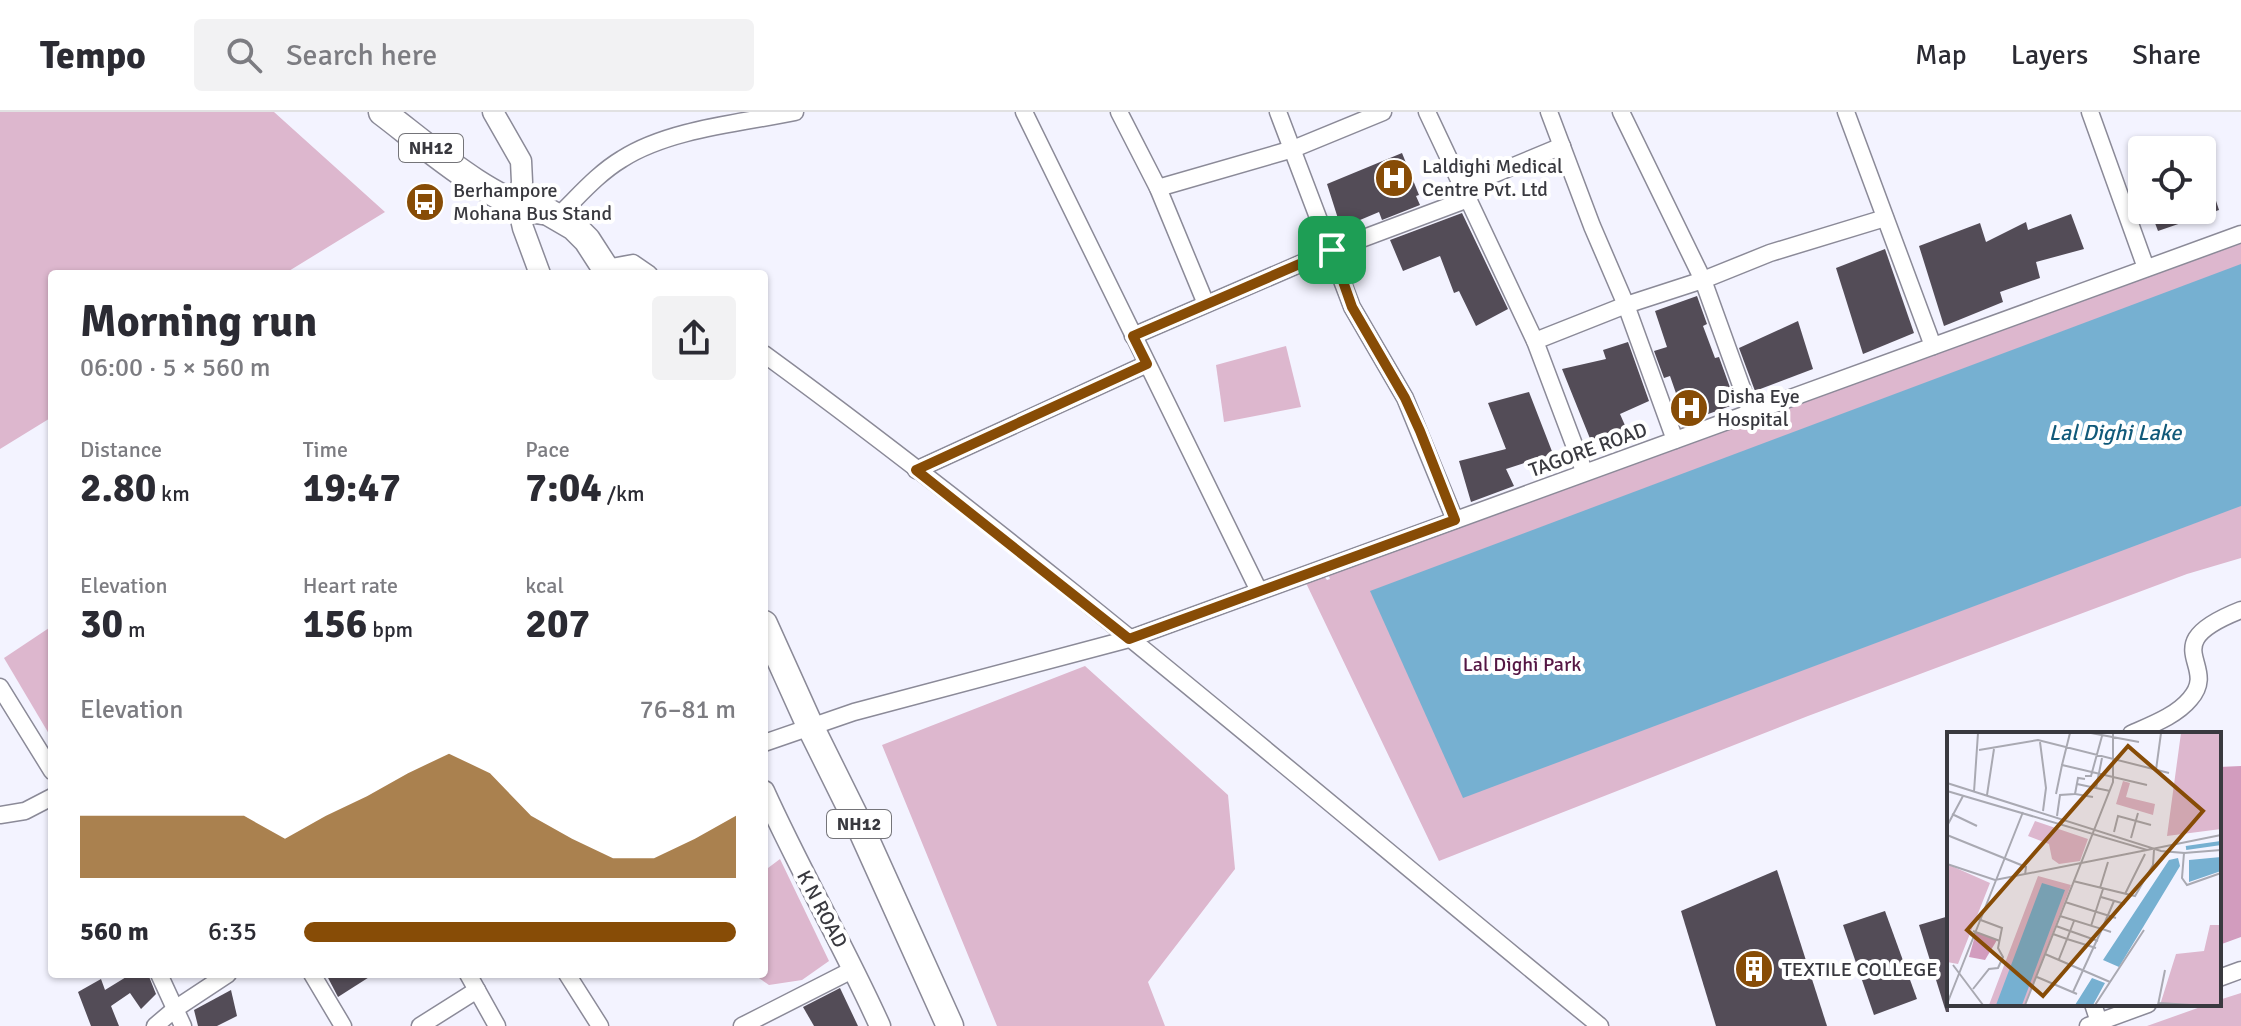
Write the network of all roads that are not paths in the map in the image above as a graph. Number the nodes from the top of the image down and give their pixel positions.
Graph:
1 (382, 112) edge
2 (493, 112) edge
3 (795, 112) edge
4 (1024, 112) edge
5 (1119, 112) edge
6 (1278, 112) edge
7 (1383, 112) edge
8 (1427, 112) edge
9 (1549, 112) edge
10 (1621, 112) edge
11 (1846, 112) edge
12 (2090, 112) edge
13 (1562, 146) junction
14 (1293, 149) junction
15 (1158, 188) junction
16 (1466, 193) junction
17 (534, 207) junction
18 (1885, 218) junction
19 (2241, 234) edge
20 (1332, 250) junction
21 (2146, 268) junction
22 (539, 270) edge
23 (606, 270) edge
24 (610, 270) edge
25 (643, 270) edge
26 (1703, 280) junction
27 (1206, 304) junction
28 (1626, 305) junction
29 (1133, 336) junction
30 (1535, 341) junction
31 (1933, 346) junction
32 (768, 357) edge
33 (1147, 364) junction
34 (1751, 413) junction
35 (1675, 440) junction
36 (916, 470) junction
37 (1584, 471) junction
38 (1455, 520) junction
39 (1259, 591) junction
40 (2241, 610) edge
41 (768, 633) edge
42 (1129, 639) junction
43 (0, 687) edge
44 (810, 726) junction
45 (2135, 732) edge
46 (768, 742) edge
47 (48, 765) edge
48 (48, 799) edge
49 (768, 800) edge
50 (0, 815) edge
51 (854, 969) junction
52 (2241, 970) edge
53 (2221, 977) edge
54 (161, 978) edge
55 (222, 978) edge
56 (314, 978) edge
57 (470, 978) edge
58 (570, 978) edge
59 (477, 990) junction
60 (2142, 1006) edge
61 (175, 1009) junction
62 (2093, 1024) edge
63 (155, 1026) edge
64 (183, 1026) edge
65 (343, 1026) edge
66 (420, 1026) edge
67 (497, 1026) edge
68 (600, 1026) edge
69 (742, 1026) edge
70 (880, 1026) edge
71 (950, 1026) edge
72 (1600, 1026) edge

1 - 17 main road, NH12
2 - 17 street
3 - 17 street
4 - 29 street
5 - 15 street
6 - 14 street
7 - 14 street
8 - 16 street
9 - 13 street
10 - 26 street
11 - 18 street
12 - 21 street
13 - 16 street
13 - 28 street
14 - 15 street
14 - 20 street
15 - 27 street
16 - 20 street
16 - 30 street
17 - 22 street
17 - 23 main road, NH12
18 - 26 street
18 - 31 street
19 - 21 street, TAGORE ROAD
20 - 27 street
20 - 38 street
21 - 31 street, TAGORE ROAD
24 - 25 street
26 - 28 street
26 - 34 street
27 - 29 street
28 - 30 street
28 - 35 street
29 - 33 street
30 - 37 street
31 - 34 street, TAGORE ROAD
32 - 36 street
33 - 36 street
33 - 39 street
34 - 35 street, TAGORE ROAD
35 - 37 street, TAGORE ROAD
36 - 42 street
37 - 38 street, TAGORE ROAD
38 - 39 street, TAGORE ROAD
39 - 42 street, TAGORE ROAD
40 - 45 street
41 - 44 main road, NH12
42 - 44 street, TAGORE ROAD
42 - 72 street
43 - 47 street
44 - 46 street, TAGORE ROAD
44 - 71 main road, NH12
48 - 50 street
49 - 51 street, K N ROAD
51 - 69 street
51 - 70 street, K N ROAD
52 - 53 street
54 - 61 street
55 - 61 street
56 - 65 street
57 - 59 street
58 - 68 street
59 - 66 street
59 - 67 street
60 - 62 street
61 - 63 street
61 - 64 street

